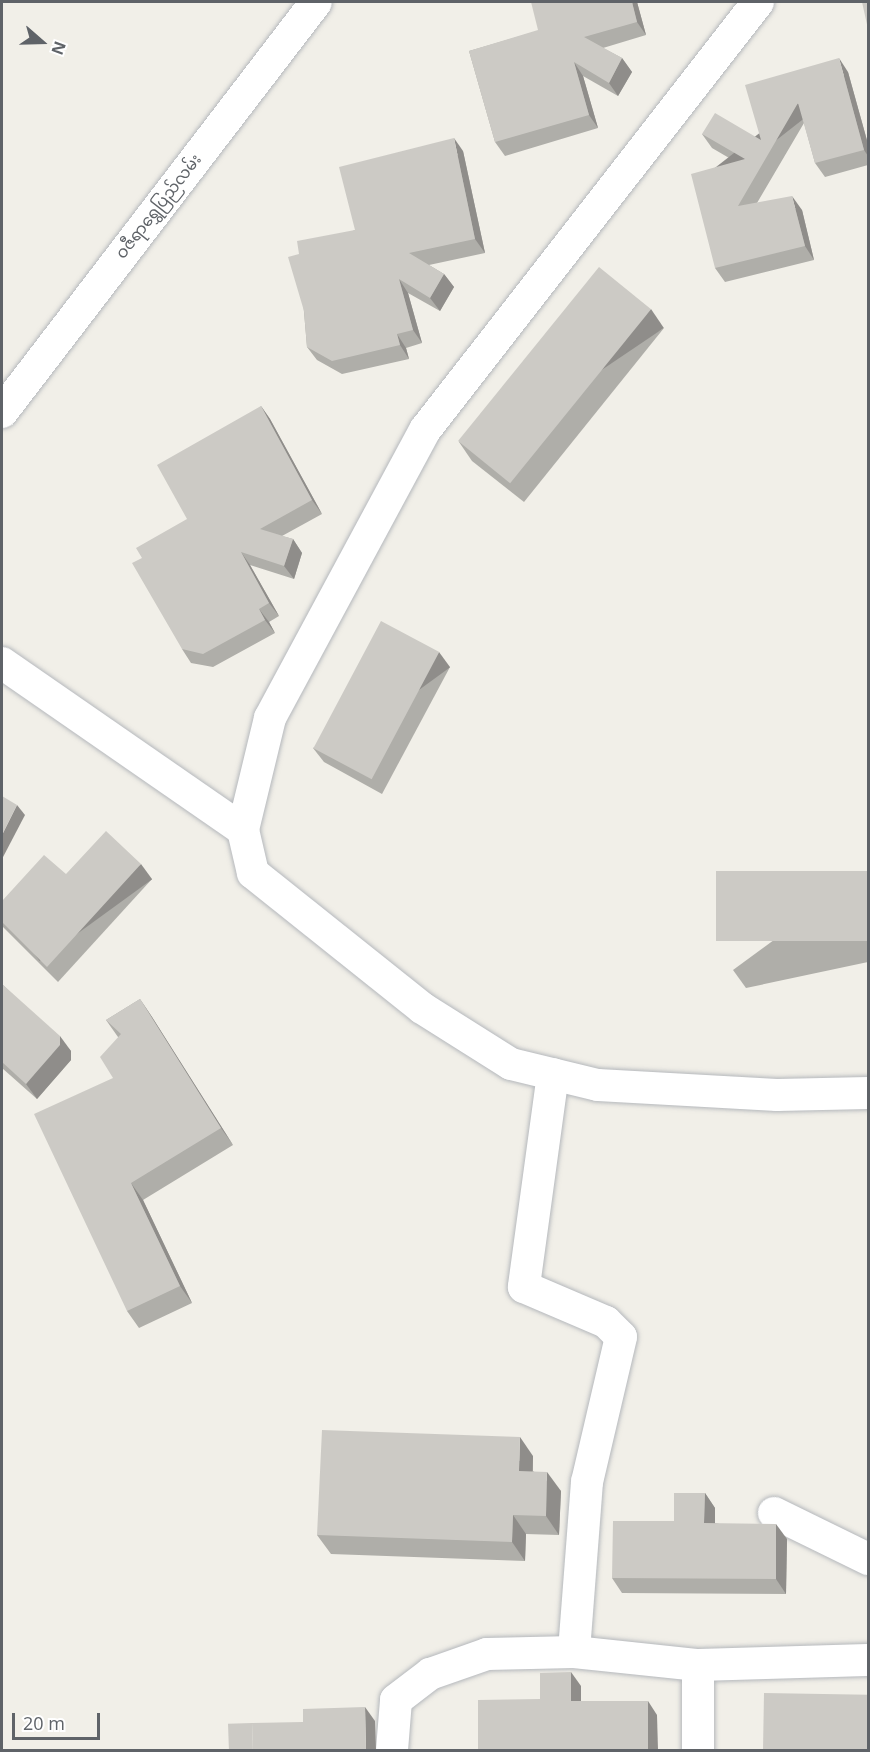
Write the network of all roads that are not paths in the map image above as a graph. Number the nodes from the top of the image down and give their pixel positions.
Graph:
1 (316, 2) edge
2 (758, 2) edge
3 (2, 412) edge
4 (4, 673) edge
5 (243, 830) junction
6 (553, 1074) junction
7 (868, 1093) edge
8 (774, 1513) dead end
9 (868, 1559) edge
10 (574, 1652) junction
11 (868, 1660) edge
12 (698, 1665) junction
13 (392, 1750) edge
14 (698, 1750) edge

1 - 3 street, ဝဇီရာရွှေပြည်လမ်း
2 - 5 street
4 - 5 street
5 - 6 street
6 - 7 street
6 - 10 street
8 - 9 street
10 - 12 street
10 - 13 street
11 - 12 street
12 - 14 street

